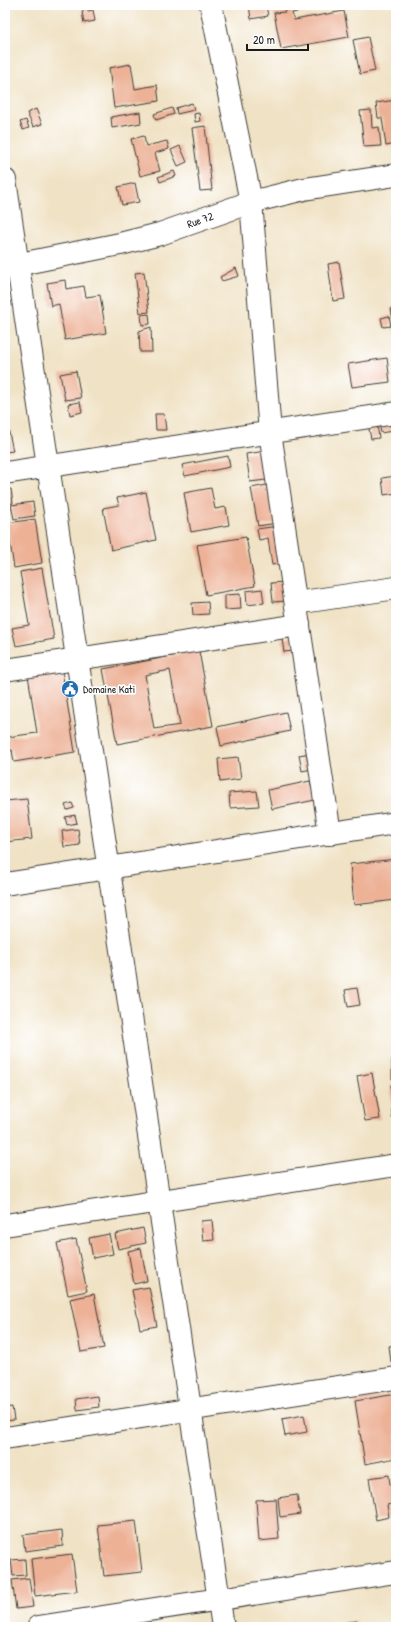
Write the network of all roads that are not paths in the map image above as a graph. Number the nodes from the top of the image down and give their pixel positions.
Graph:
1 (212, 5) edge
2 (396, 176) edge
3 (5, 180) edge
4 (251, 202) junction
5 (11, 266) edge
6 (396, 412) edge
7 (270, 432) junction
8 (48, 466) junction
9 (5, 473) edge
10 (396, 588) edge
11 (296, 603) junction
12 (299, 625) junction
13 (77, 659) junction
14 (5, 670) edge
15 (396, 824) edge
16 (330, 834) junction
17 (108, 868) junction
18 (5, 884) edge
19 (396, 1165) edge
20 (159, 1202) junction
21 (5, 1225) edge
22 (396, 1378) edge
23 (190, 1409) junction
24 (5, 1438) edge
25 (396, 1572) edge
26 (218, 1599) junction
27 (38, 1627) edge
28 (223, 1627) edge

1 - 4 street
2 - 4 street, Rue 72
3 - 5 street
4 - 5 street, Rue 72
4 - 7 street
5 - 8 street
6 - 7 street
7 - 8 street
7 - 11 street
8 - 9 street
8 - 13 street
10 - 11 street
11 - 12 street
12 - 13 street
12 - 16 street
13 - 14 street
13 - 17 street
15 - 16 street
16 - 17 street
17 - 18 street
17 - 20 street
19 - 20 street
20 - 21 street
20 - 23 street
22 - 23 street
23 - 24 street
23 - 26 street
25 - 26 street
26 - 27 street
26 - 28 street

